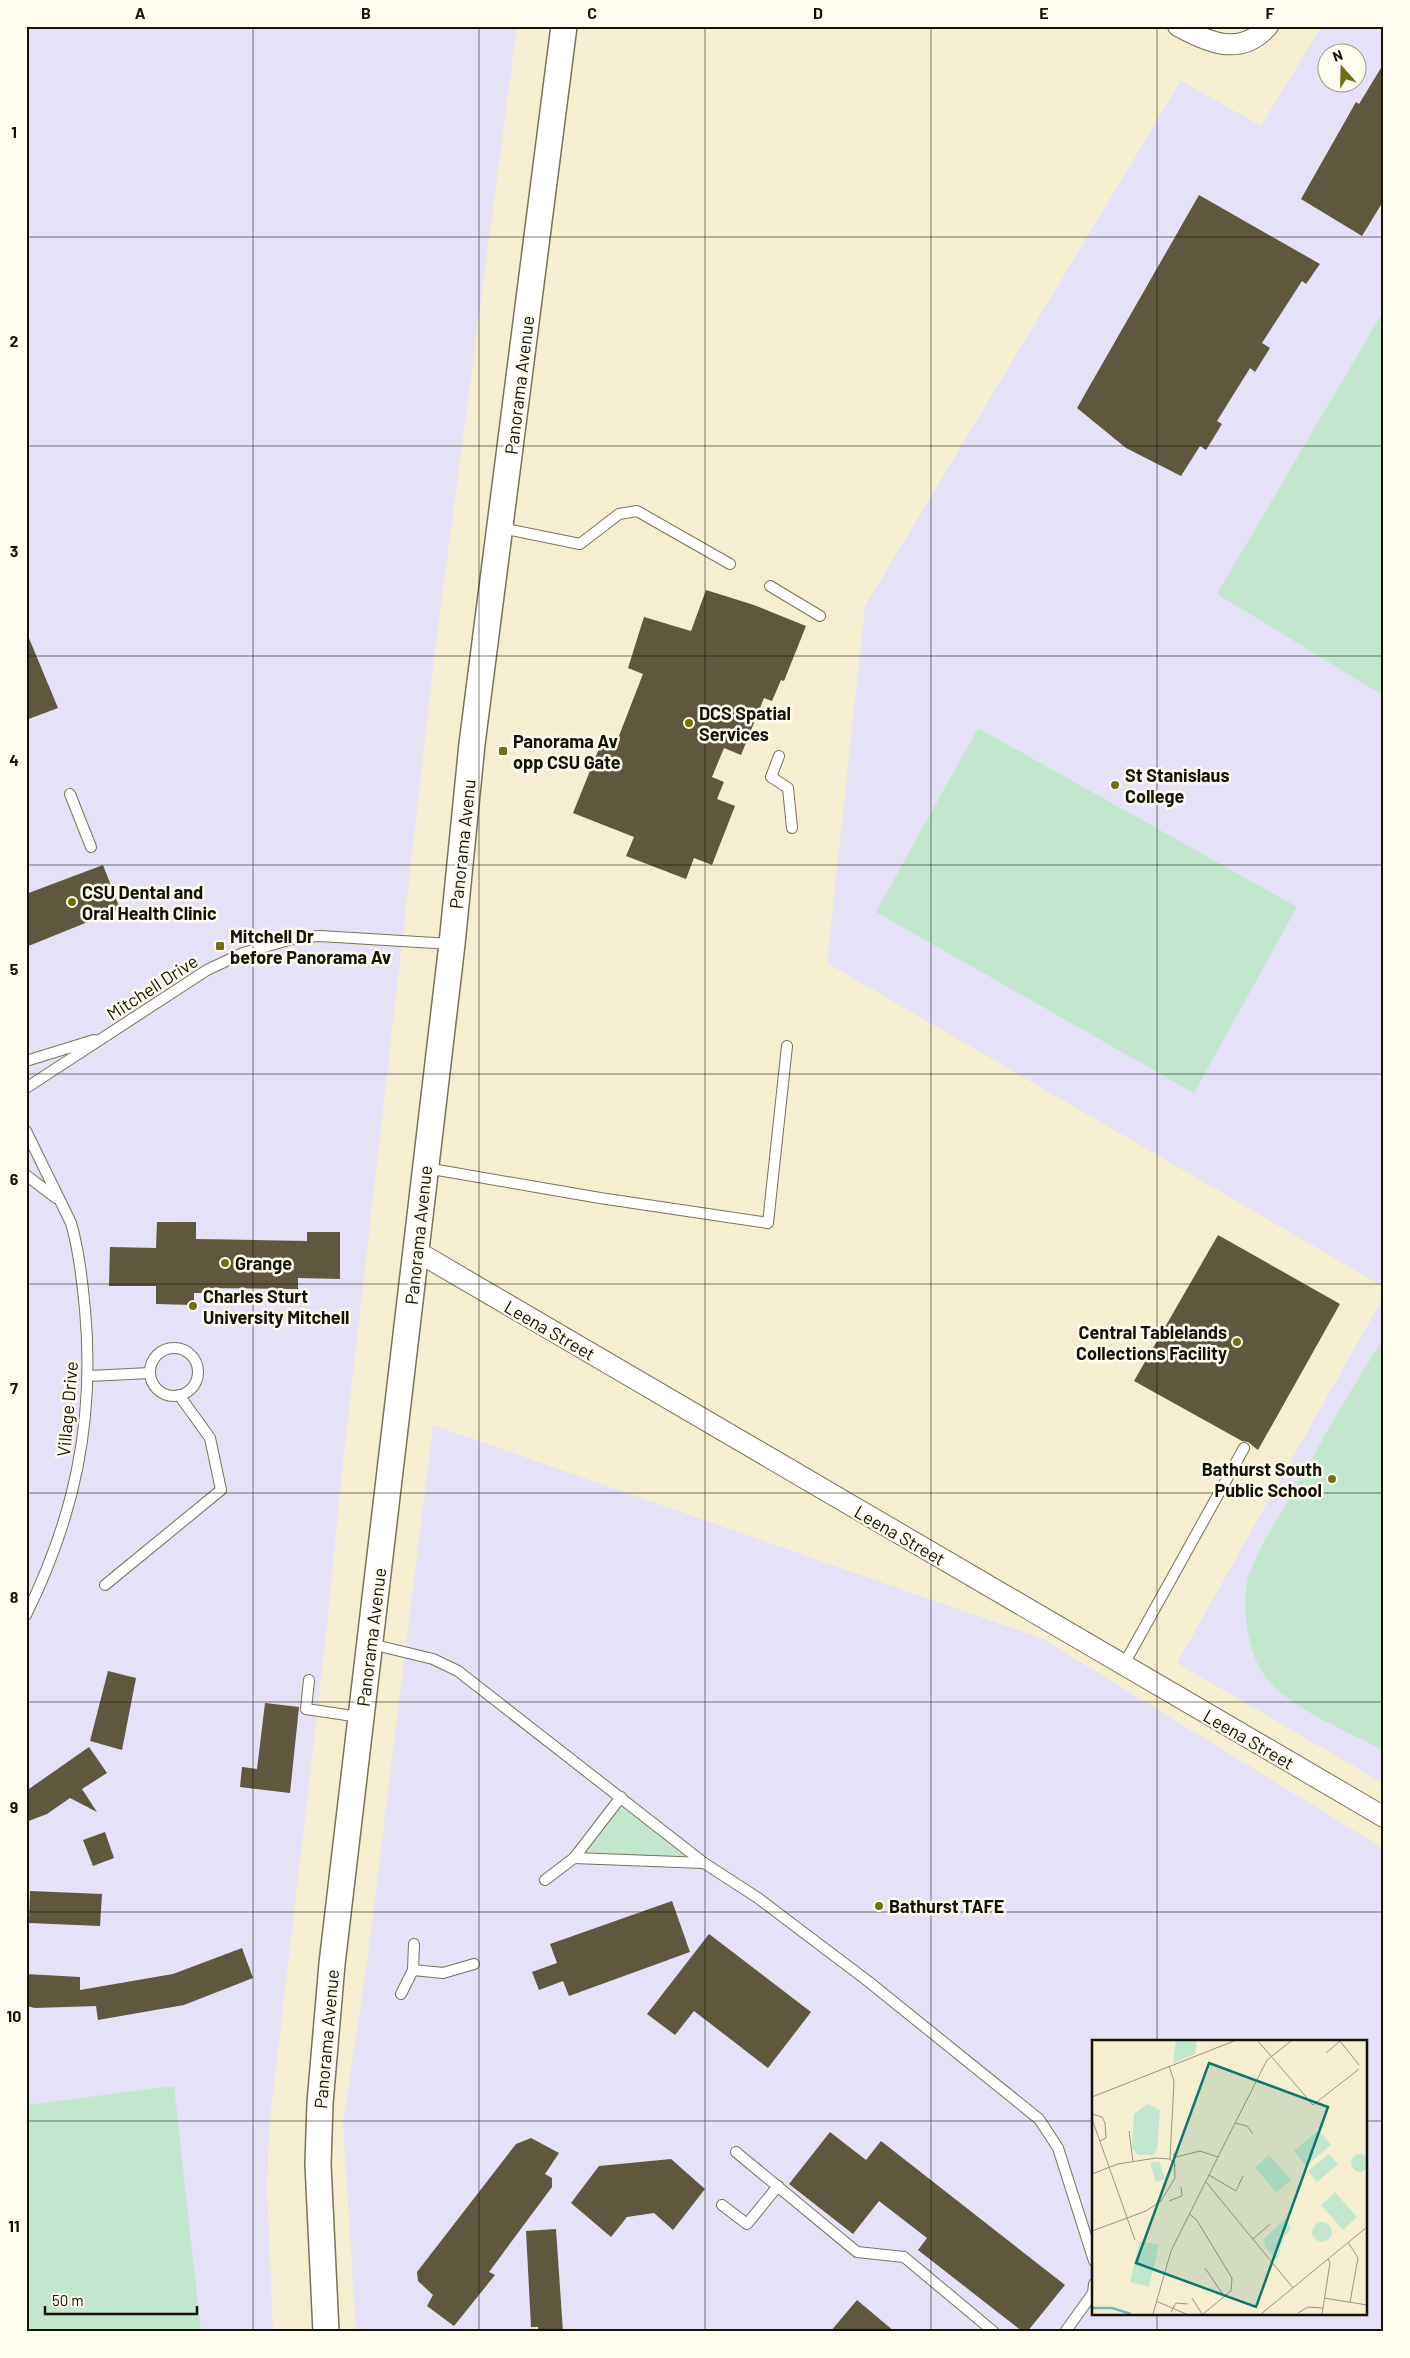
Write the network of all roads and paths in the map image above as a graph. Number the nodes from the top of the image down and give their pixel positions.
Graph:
1 (564, 26) edge
2 (1178, 26) edge
3 (1263, 32) edge
4 (501, 528) junction
5 (730, 564) dead end
6 (770, 586) dead end
7 (820, 616) dead end
8 (472, 744) joint
9 (779, 756) dead end
10 (70, 794) dead end
11 (792, 828) dead end
12 (91, 847) dead end
13 (452, 944) junction
14 (105, 1036) junction
15 (787, 1046) dead end
16 (26, 1060) edge
17 (26, 1088) edge
18 (26, 1131) edge
19 (425, 1168) junction
20 (26, 1175) edge
21 (58, 1200) junction
22 (416, 1251) junction
23 (150, 1374) junction
24 (89, 1376) junction
25 (179, 1395) junction
26 (1244, 1448) dead end
27 (105, 1585) dead end
28 (26, 1615) edge
29 (370, 1644) junction
30 (1122, 1666) junction
31 (309, 1680) dead end
32 (361, 1717) junction
33 (621, 1797) junction
34 (1384, 1817) edge
35 (574, 1858) junction
36 (704, 1863) junction
37 (545, 1880) dead end
38 (414, 1944) dead end
39 (474, 1964) dead end
40 (413, 1970) junction
41 (401, 1994) dead end
42 (736, 2152) dead end
43 (778, 2186) junction
44 (722, 2205) dead end
45 (1092, 2255) edge
46 (1092, 2294) edge
47 (326, 2332) edge
48 (994, 2332) edge
49 (1065, 2332) edge

1 - 4 street, Panorama Avenue
2 - 3 street
4 - 5 lane
4 - 8 street, Panorama Avenue
6 - 7 lane
8 - 13 street, Panorama Avenu
9 - 11 lane
10 - 12 lane
13 - 14 lane, Mitchell Drive
13 - 19 street, Panorama Avenue
14 - 16 lane, Mitchell Drive
14 - 17 lane, Mitchell Drive
15 - 19 lane
18 - 21 lane, Village Drive
19 - 22 street, Panorama Avenue
20 - 21 lane, Village Drive
21 - 24 lane, Village Drive
22 - 29 street, Panorama Avenue
22 - 30 street, Leena Street
23 - 24 lane
23 - 25 lane
23 - 25 lane
24 - 28 lane, Village Drive
25 - 27 lane
26 - 30 lane
29 - 32 street, Panorama Avenue
29 - 33 lane
30 - 34 street, Leena Street
31 - 32 lane
32 - 47 street, Panorama Avenue
33 - 35 lane
33 - 36 lane
35 - 36 lane
35 - 37 lane
36 - 45 lane
38 - 40 lane
39 - 40 lane
40 - 41 lane
42 - 43 lane
43 - 44 lane
43 - 48 lane
46 - 49 lane

